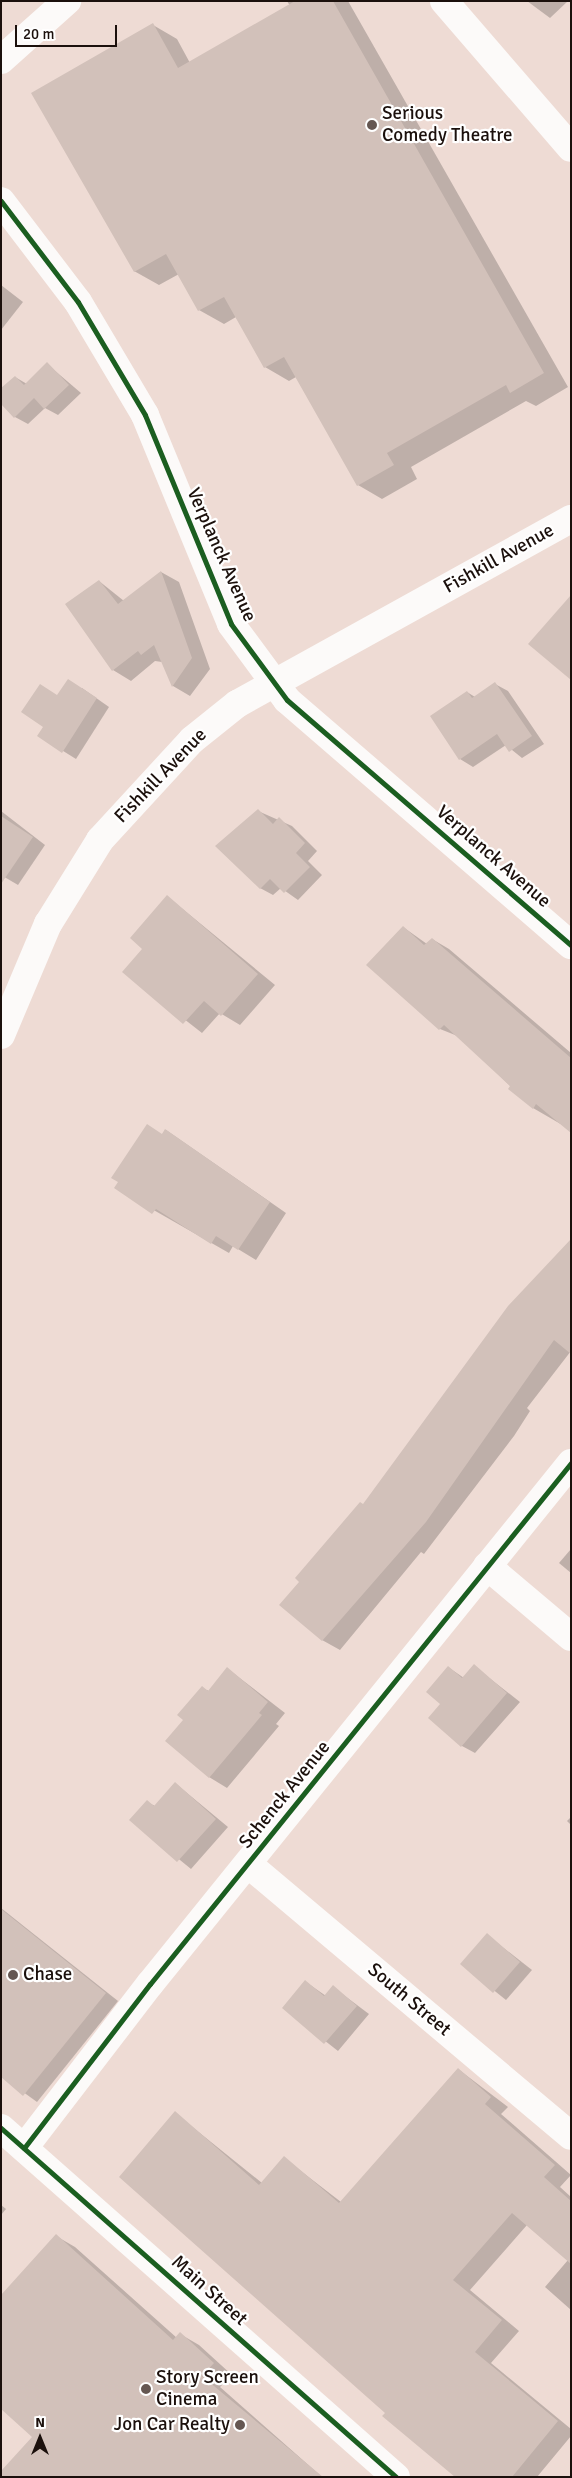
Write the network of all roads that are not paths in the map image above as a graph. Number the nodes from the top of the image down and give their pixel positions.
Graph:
1 (67, 1) edge
2 (444, 1) edge
3 (1, 60) edge
4 (571, 148) edge
5 (1, 201) edge
6 (571, 519) edge
7 (274, 683) junction
8 (571, 945) edge
9 (1, 1035) edge
10 (571, 1463) edge
11 (487, 1566) junction
12 (571, 1637) edge
13 (248, 1864) junction
14 (1, 2128) edge
15 (571, 2136) edge
16 (24, 2148) junction
17 (396, 2477) edge

1 - 3 street
2 - 4 street
5 - 7 street, Verplanck Avenue
6 - 7 street, Fishkill Avenue
7 - 8 street, Verplanck Avenue
7 - 9 street, Fishkill Avenue
10 - 11 street, Schenck Avenue
11 - 12 street
11 - 13 street, Schenck Avenue
13 - 15 street, South Street
13 - 16 street, Schenck Avenue
14 - 16 street, Main Street
16 - 17 street, Main Street

